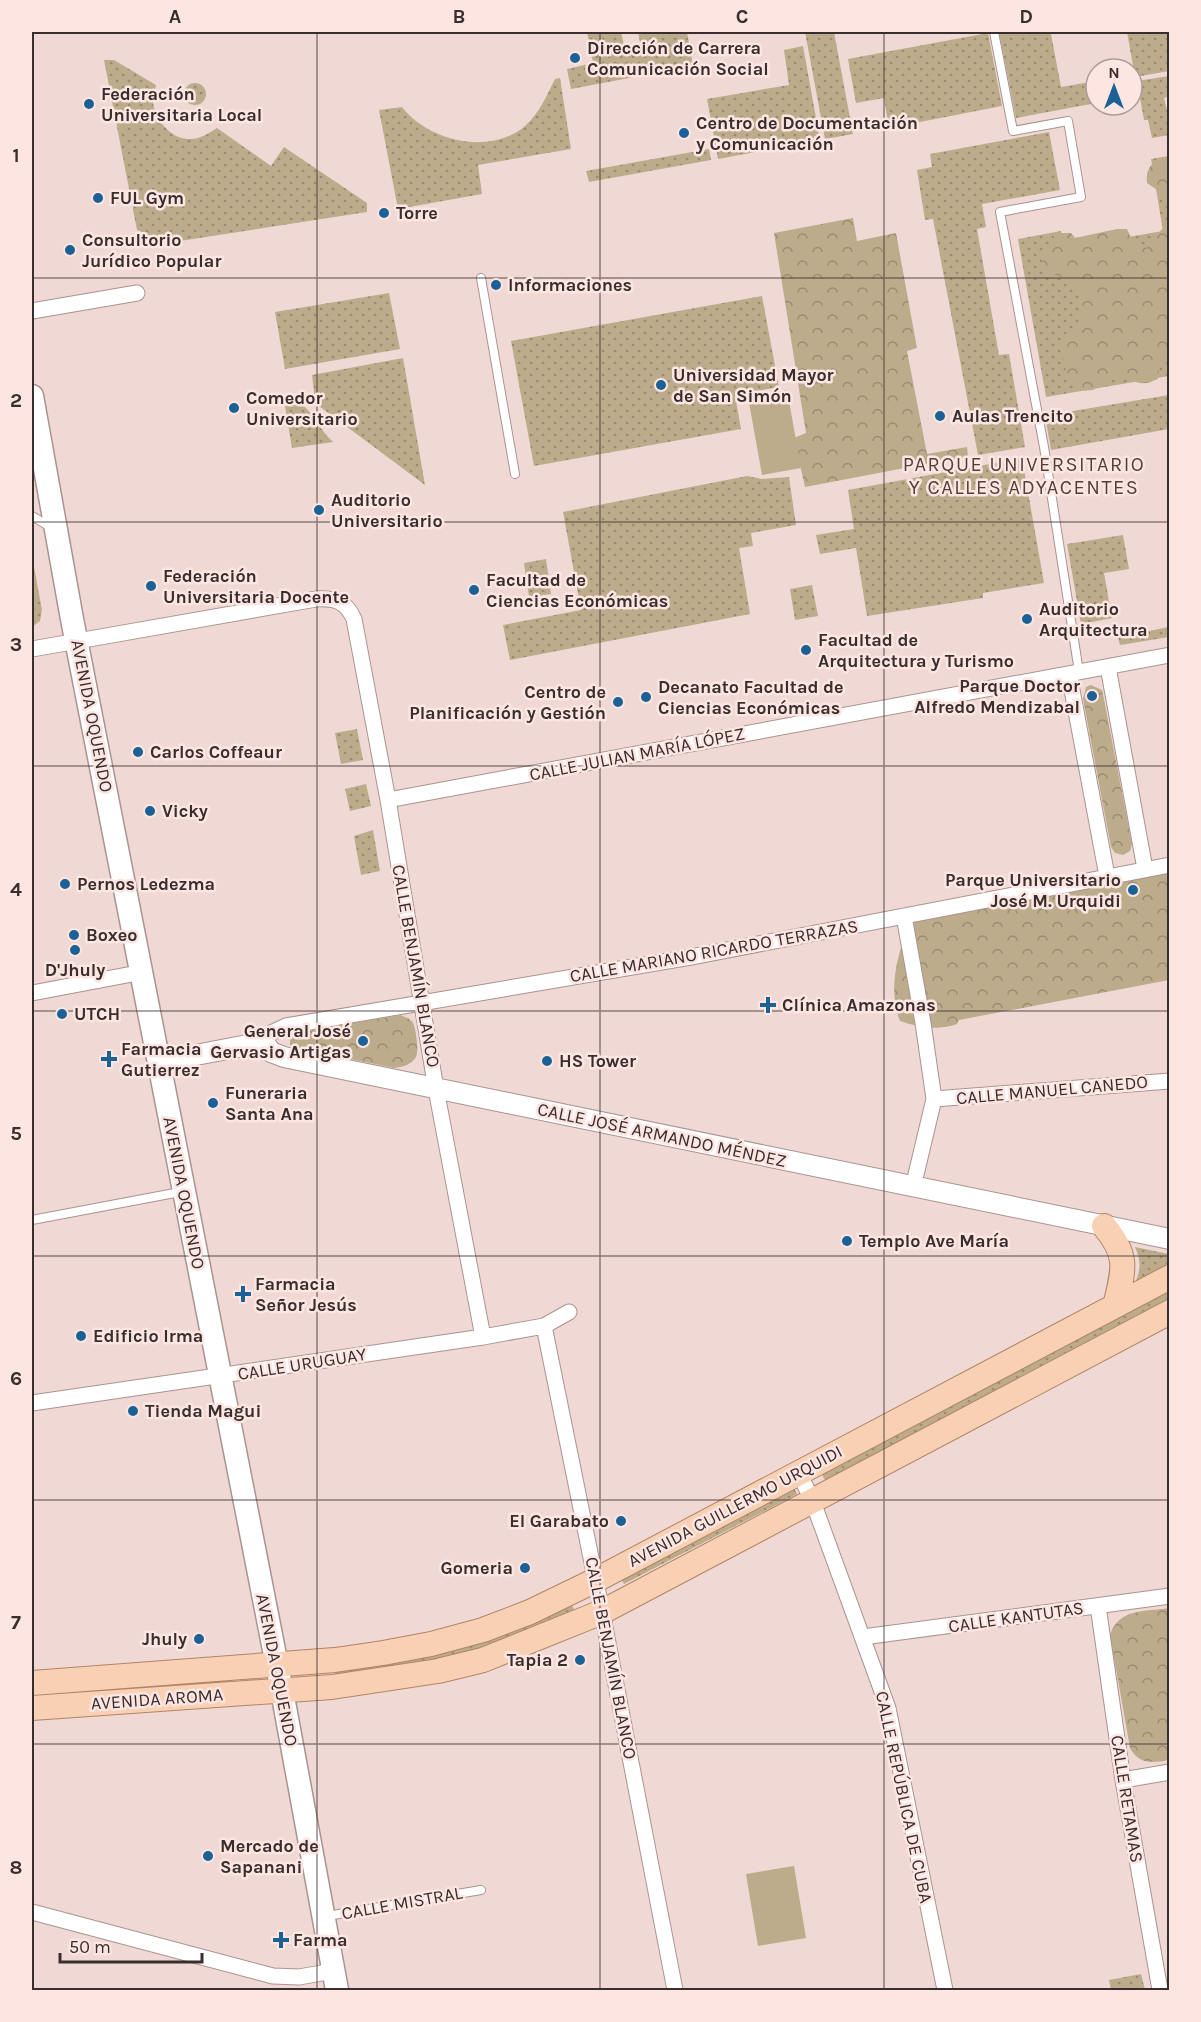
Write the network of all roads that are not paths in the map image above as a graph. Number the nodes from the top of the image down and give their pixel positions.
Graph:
1 (994, 32) edge
2 (481, 278) dead end
3 (137, 292) dead end
4 (32, 311) edge
5 (32, 396) edge
6 (34, 423) edge
7 (515, 474) dead end
8 (32, 516) edge
9 (56, 530) junction
10 (77, 641) junction
11 (32, 649) edge
12 (1170, 656) edge
13 (1108, 667) junction
14 (1074, 673) junction
15 (388, 800) junction
16 (1170, 865) edge
17 (1145, 869) junction
18 (1107, 876) junction
19 (904, 916) junction
20 (143, 972) junction
21 (32, 993) edge
22 (422, 1002) junction
23 (264, 1042) junction
24 (159, 1062) junction
25 (1170, 1081) edge
26 (436, 1089) junction
27 (934, 1099) junction
28 (914, 1187) junction
29 (184, 1191) junction
30 (32, 1220) edge
31 (1104, 1226) junction
32 (1170, 1239) edge
33 (1170, 1277) edge
34 (1115, 1306) junction
35 (569, 1312) dead end
36 (1170, 1312) edge
37 (544, 1326) junction
38 (483, 1337) junction
39 (219, 1376) junction
40 (32, 1403) edge
41 (799, 1473) junction
42 (813, 1502) junction
43 (596, 1580) junction
44 (1170, 1596) edge
45 (1098, 1606) junction
46 (603, 1612) junction
47 (863, 1637) junction
48 (276, 1663) junction
49 (32, 1683) edge
50 (282, 1691) junction
51 (32, 1708) edge
52 (1170, 1772) edge
53 (1123, 1780) junction
54 (481, 1890) dead end
55 (32, 1912) edge
56 (323, 1917) junction
57 (335, 1981) edge
58 (675, 1990) edge
59 (945, 1990) edge
60 (1160, 1990) edge

1 - 14 lane
2 - 7 lane
3 - 4 street
5 - 6 main road, AVENIDA OQUENDO
6 - 9 main road, AVENIDA OQUENDO
8 - 9 lane
9 - 10 main road, AVENIDA OQUENDO
10 - 11 street
10 - 15 street, CALLE BENJAMÍN BLANCO
10 - 20 main road, AVENIDA OQUENDO
12 - 13 street, CALLE JULIAN MARÍA LÓPEZ
13 - 14 street, CALLE JULIAN MARÍA LÓPEZ
13 - 17 street
14 - 15 street, CALLE JULIAN MARÍA LÓPEZ
14 - 18 street
15 - 22 street, CALLE BENJAMÍN BLANCO
16 - 17 street, CALLE MARIANO RICARDO TERRAZAS
17 - 18 street, CALLE MARIANO RICARDO TERRAZAS
18 - 19 street, CALLE MARIANO RICARDO TERRAZAS
19 - 22 street, CALLE MARIANO RICARDO TERRAZAS
19 - 27 street
20 - 21 street
20 - 24 main road, AVENIDA OQUENDO
22 - 23 street, CALLE MARIANO RICARDO TERRAZAS
22 - 26 street, CALLE BENJAMÍN BLANCO
23 - 24 street
23 - 26 street, CALLE JOSÉ ARMANDO MÉNDEZ
24 - 29 main road, AVENIDA OQUENDO
25 - 27 street, CALLE MANUEL CANEDO
26 - 28 street, CALLE JOSÉ ARMANDO MÉNDEZ
26 - 38 street, CALLE BENJAMÍN BLANCO
27 - 28 street
28 - 31 street, CALLE JOSÉ ARMANDO MÉNDEZ
29 - 30 lane
29 - 39 main road, AVENIDA OQUENDO
31 - 32 street, CALLE JOSÉ ARMANDO MÉNDEZ
31 - 34 main road
33 - 34 main road, AVENIDA GUILLERMO URQUIDI
34 - 41 main road, AVENIDA GUILLERMO URQUIDI
35 - 37 street, CALLE URUGUAY
36 - 42 main road, AVENIDA GUILLERMO URQUIDI
37 - 38 street, CALLE URUGUAY
37 - 43 street, CALLE BENJAMÍN BLANCO
38 - 39 street, CALLE URUGUAY
39 - 40 street, CALLE URUGUAY
39 - 48 main road, AVENIDA OQUENDO
41 - 42 street, CALLE REPÚBLICA DE CUBA
41 - 43 main road, AVENIDA GUILLERMO URQUIDI
42 - 46 main road, AVENIDA GUILLERMO URQUIDI
42 - 47 street, CALLE REPÚBLICA DE CUBA
43 - 46 street, CALLE BENJAMÍN BLANCO
43 - 48 main road, AVENIDA GUILLERMO URQUIDI
44 - 45 street, CALLE KANTUTAS
45 - 47 street, CALLE KANTUTAS
45 - 53 street, CALLE RETAMAS
46 - 50 main road, AVENIDA GUILLERMO URQUIDI
46 - 58 street, CALLE BENJAMÍN BLANCO
47 - 59 street, CALLE REPÚBLICA DE CUBA
48 - 49 main road, AVENIDA AROMA
48 - 50 main road, AVENIDA OQUENDO
50 - 51 main road, AVENIDA AROMA
50 - 56 main road, AVENIDA OQUENDO
52 - 53 street
53 - 60 street, CALLE RETAMAS
54 - 56 lane, CALLE MISTRAL
55 - 57 street
56 - 57 main road, AVENIDA OQUENDO

